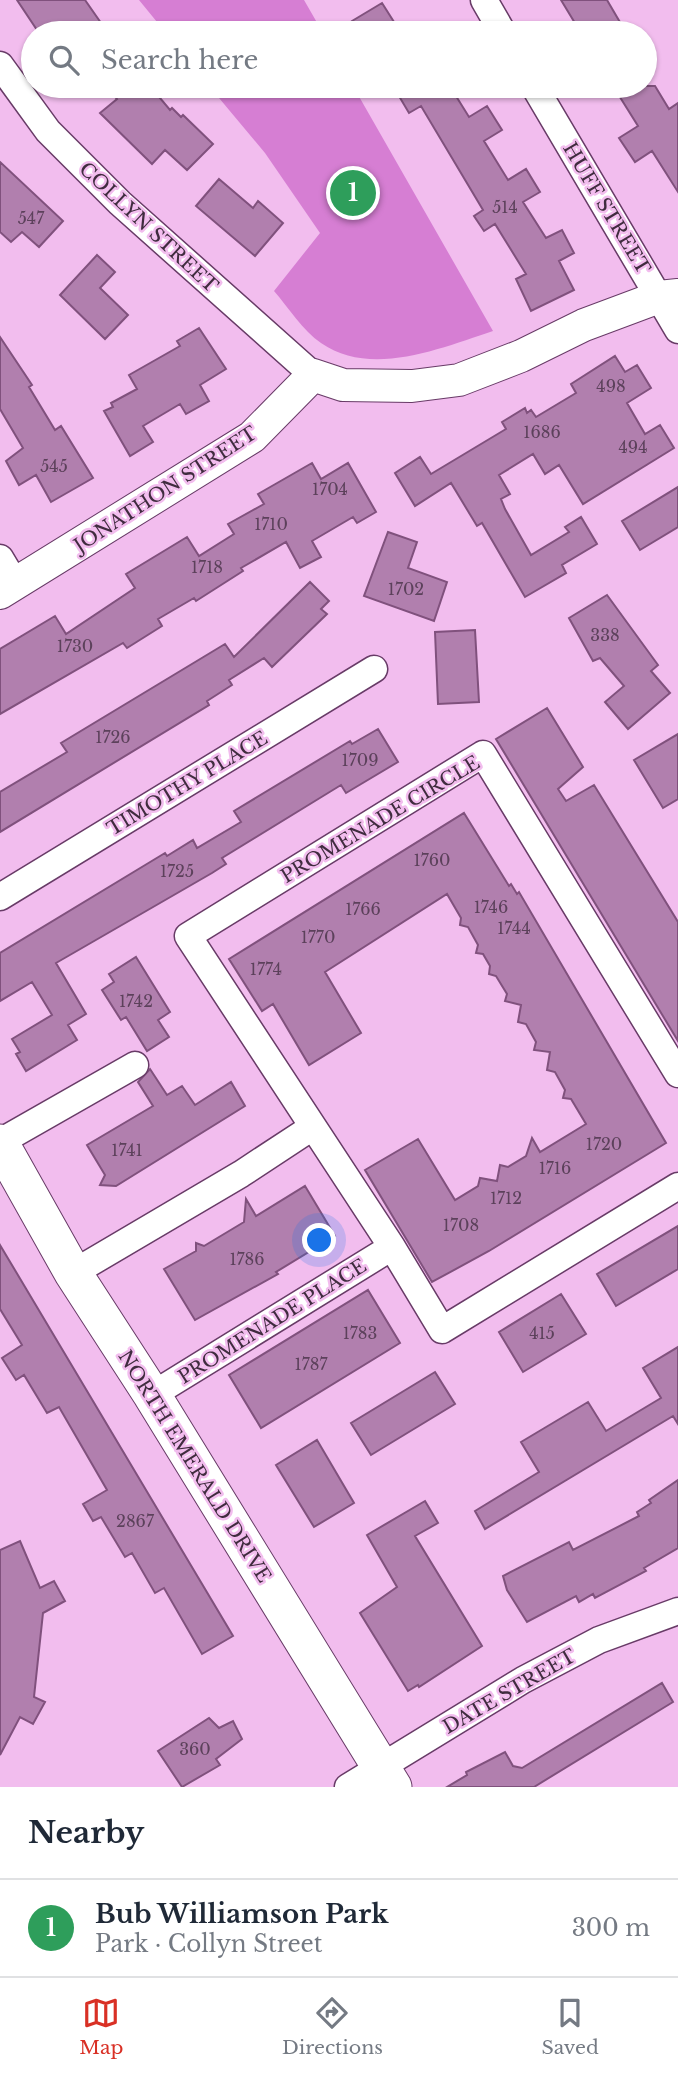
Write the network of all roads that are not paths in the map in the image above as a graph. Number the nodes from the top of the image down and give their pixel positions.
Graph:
1 (484, 0) edge
2 (496, 21) edge
3 (0, 65) edge
4 (21, 94) edge
5 (24, 98) edge
6 (542, 98) edge
7 (669, 296) edge
8 (678, 330) edge
9 (313, 375) junction
10 (5, 578) edge
11 (374, 669) dead end
12 (0, 897) edge
13 (135, 1065) dead end
14 (678, 1074) edge
15 (311, 1128) junction
16 (0, 1143) edge
17 (678, 1186) edge
18 (392, 1247) junction
19 (73, 1273) junction
20 (152, 1395) junction
21 (678, 1611) edge
22 (387, 1777) edge
23 (348, 1787) edge

1 - 2 street
3 - 4 street, COLLYN STREET
5 - 9 street, COLLYN STREET
6 - 7 street, HUFF STREET
7 - 8 street, HUFF STREET
7 - 9 street
9 - 10 street, JONATHON STREET
11 - 12 street, TIMOTHY PLACE
13 - 16 street
14 - 15 street, PROMENADE CIRCLE
15 - 18 street, PROMENADE CIRCLE
15 - 19 street
16 - 19 main road, NORTH EMERALD DRIVE
17 - 18 street, PROMENADE CIRCLE
18 - 20 street, PROMENADE PLACE
19 - 20 main road, NORTH EMERALD DRIVE
20 - 22 main road, NORTH EMERALD DRIVE
21 - 22 street, DATE STREET
22 - 23 street, DATE STREET

